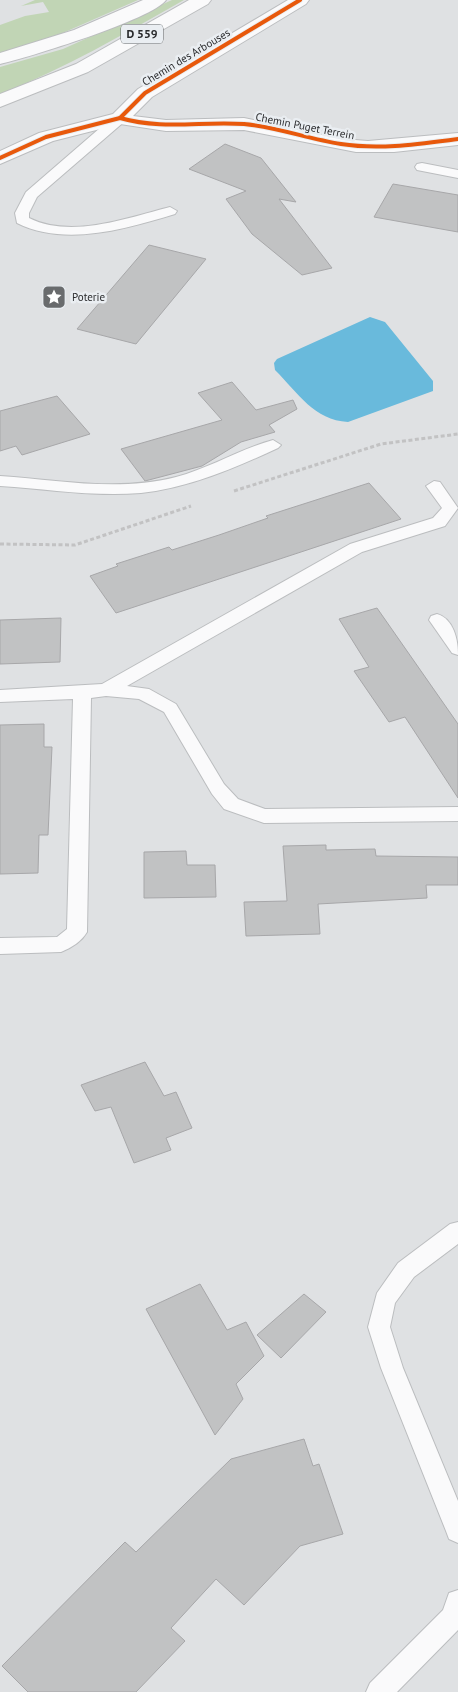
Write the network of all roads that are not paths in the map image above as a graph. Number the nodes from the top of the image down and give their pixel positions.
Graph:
1 (157, 0) edge
2 (202, 0) edge
3 (300, 0) edge
4 (0, 59) edge
5 (0, 102) edge
6 (120, 118) junction
7 (458, 139) edge
8 (0, 158) edge
9 (422, 167) dead end
10 (458, 174) edge
11 (170, 211) dead end
12 (273, 445) dead end
13 (0, 481) edge
14 (434, 486) dead end
15 (437, 620) dead end
16 (458, 649) edge
17 (106, 690) junction
18 (82, 693) junction
19 (0, 696) edge
20 (458, 814) edge
21 (0, 946) edge
22 (458, 1231) edge
23 (458, 1531) edge
24 (458, 1602) edge
25 (379, 1692) edge

1 - 4 street, D 559
2 - 5 street, D 559
3 - 6 street, Chemin des Arbouses
6 - 7 street, Chemin Puget Terrein
6 - 8 street
6 - 11 lane
9 - 10 lane
12 - 13 lane
14 - 17 lane
15 - 16 lane
17 - 18 lane
17 - 20 lane
18 - 19 lane
18 - 21 lane
22 - 23 lane
24 - 25 lane

